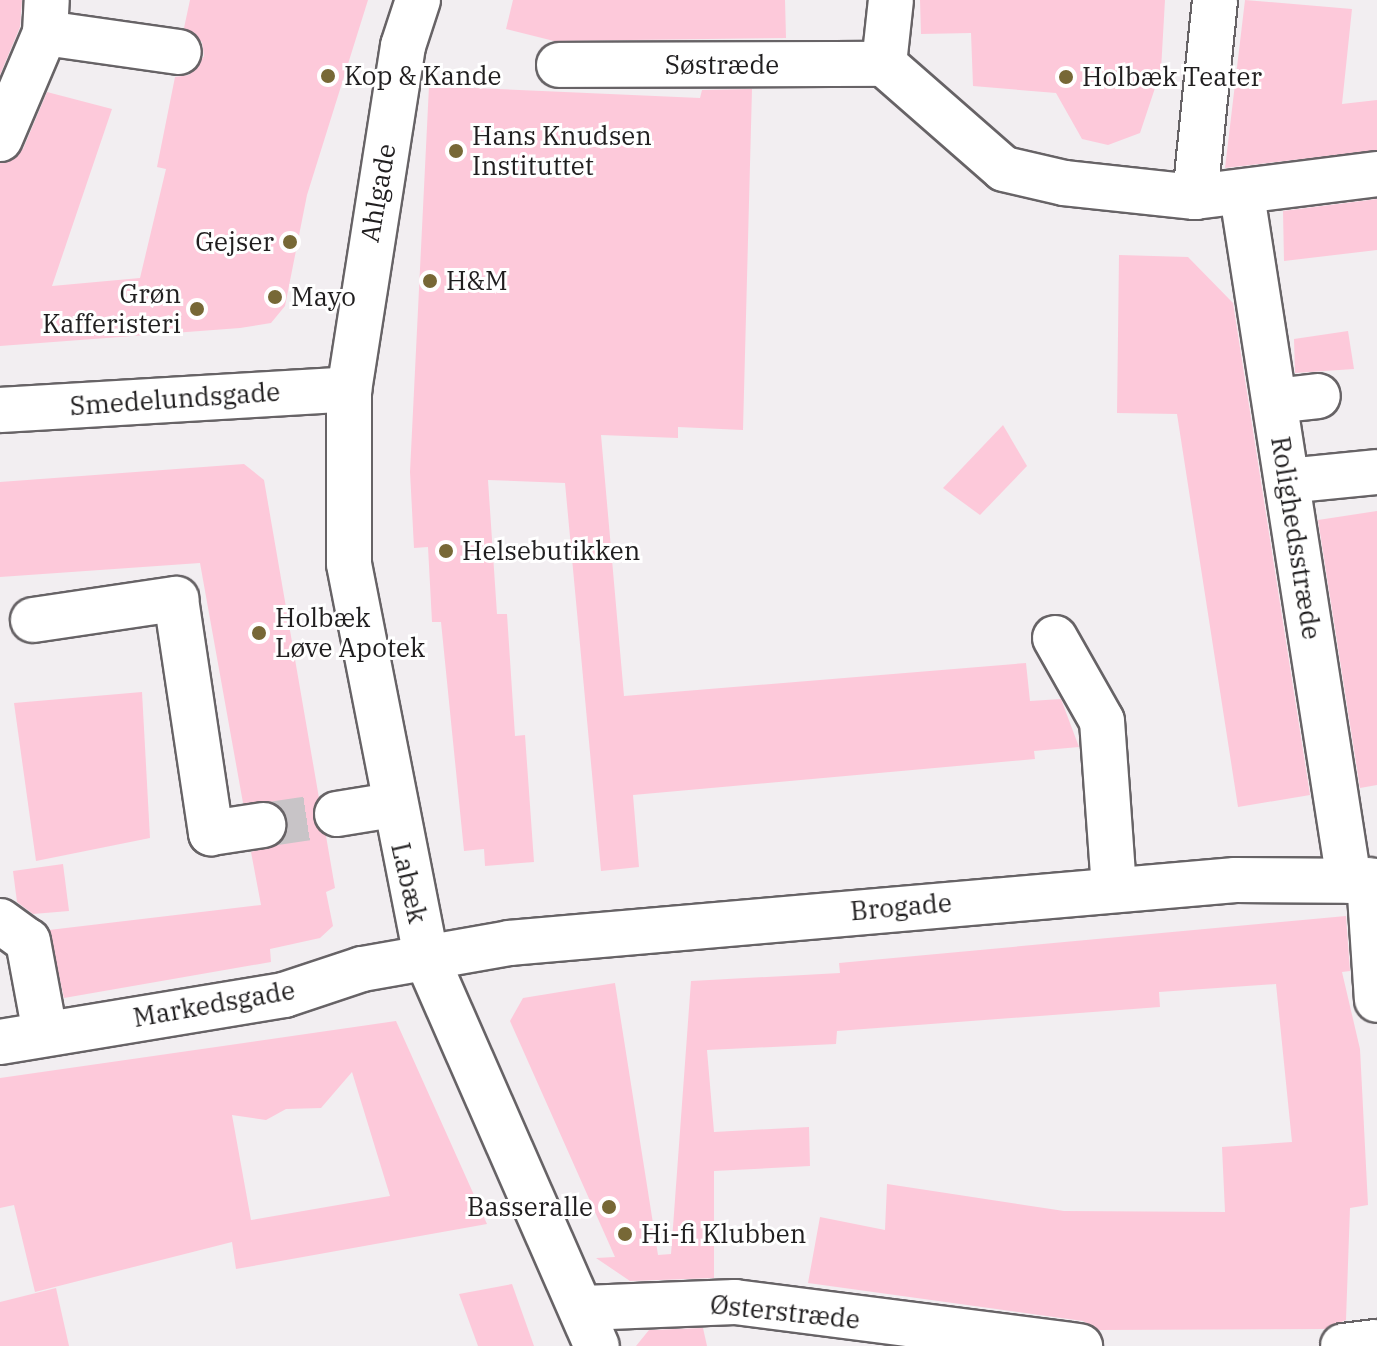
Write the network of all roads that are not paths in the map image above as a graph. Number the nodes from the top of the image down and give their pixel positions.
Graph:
1 (418, 0) edge
2 (891, 0) edge
3 (1215, 0) edge
4 (46, 16) edge
5 (179, 52) dead end
6 (884, 64) junction
7 (559, 65) dead end
8 (0, 139) edge
9 (1377, 174) edge
10 (1242, 195) junction
11 (1195, 197) junction
12 (349, 389) junction
13 (1318, 396) dead end
14 (1275, 401) junction
15 (0, 410) edge
16 (1377, 472) edge
17 (1287, 481) junction
18 (33, 620) dead end
19 (1055, 638) dead end
20 (392, 805) junction
21 (337, 814) tunnel mouth
22 (263, 825) tunnel mouth
23 (1365, 880) edge
24 (1114, 890) junction
25 (0, 921) edge
26 (426, 957) junction
27 (1377, 1000) edge
28 (45, 1033) junction
29 (0, 1042) edge
30 (590, 1327) edge
31 (1377, 1342) edge
32 (1080, 1346) edge
33 (1343, 1346) edge

1 - 12 street, Ahlgade
2 - 6 street
3 - 11 street
4 - 5 street
4 - 8 street
6 - 7 street, Søstræde
6 - 11 street
9 - 10 street
10 - 11 street
10 - 14 street, Rolighedsstræde
12 - 15 street, Smedelundsgade
12 - 20 street, Labæk
13 - 14 street
14 - 17 street, Rolighedsstræde
16 - 17 street
17 - 23 street, Rolighedsstræde
18 - 22 street
19 - 24 street
20 - 21 street
20 - 26 street, Labæk
23 - 24 street, Brogade
23 - 27 street, Rolighedsstræde
24 - 26 street, Brogade
25 - 28 street
26 - 28 street, Markedsgade
26 - 30 street, Labæk
28 - 29 street, Markedsgade
30 - 32 street, Østerstræde
31 - 33 street

